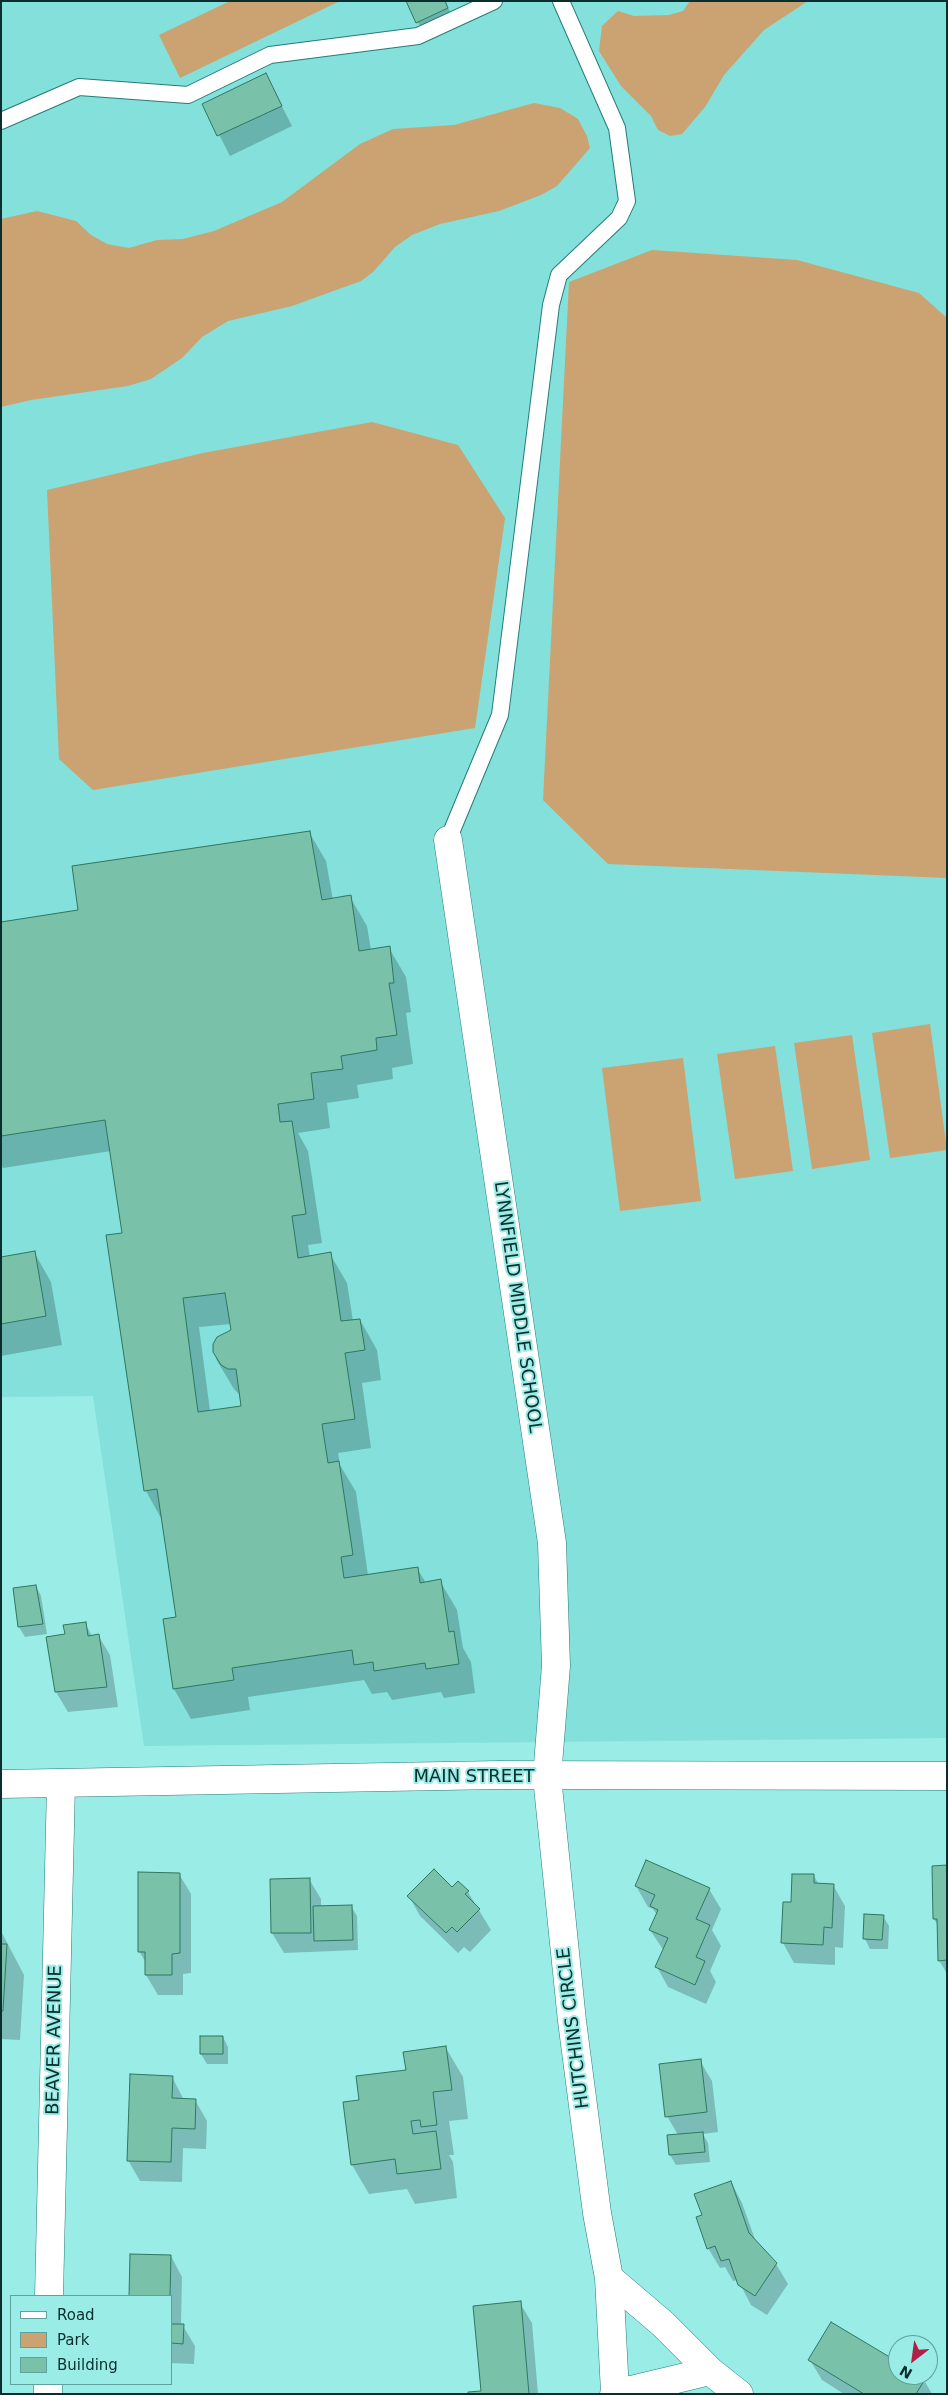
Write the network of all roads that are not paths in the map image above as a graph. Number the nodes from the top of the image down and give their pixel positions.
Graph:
1 (494, 1) edge
2 (561, 1) edge
3 (1, 121) edge
4 (448, 840) joint
5 (947, 1776) edge
6 (547, 1777) junction
7 (1, 1784) edge
8 (61, 1784) junction
9 (609, 2278) junction
10 (49, 2295) edge
11 (710, 2371) junction
12 (615, 2393) edge
13 (739, 2394) edge

1 - 3 lane
2 - 4 lane
4 - 6 street, LYNNFIELD MIDDLE SCHOOL
5 - 6 street, MAIN STREET
6 - 8 street, MAIN STREET
6 - 9 street, HUTCHINS CIRCLE
7 - 8 street, MAIN STREET
8 - 10 street, BEAVER AVENUE
9 - 11 street
9 - 12 street, HUTCHINS CIRCLE
11 - 12 street, HUTCHINS CIRCLE
11 - 13 street

